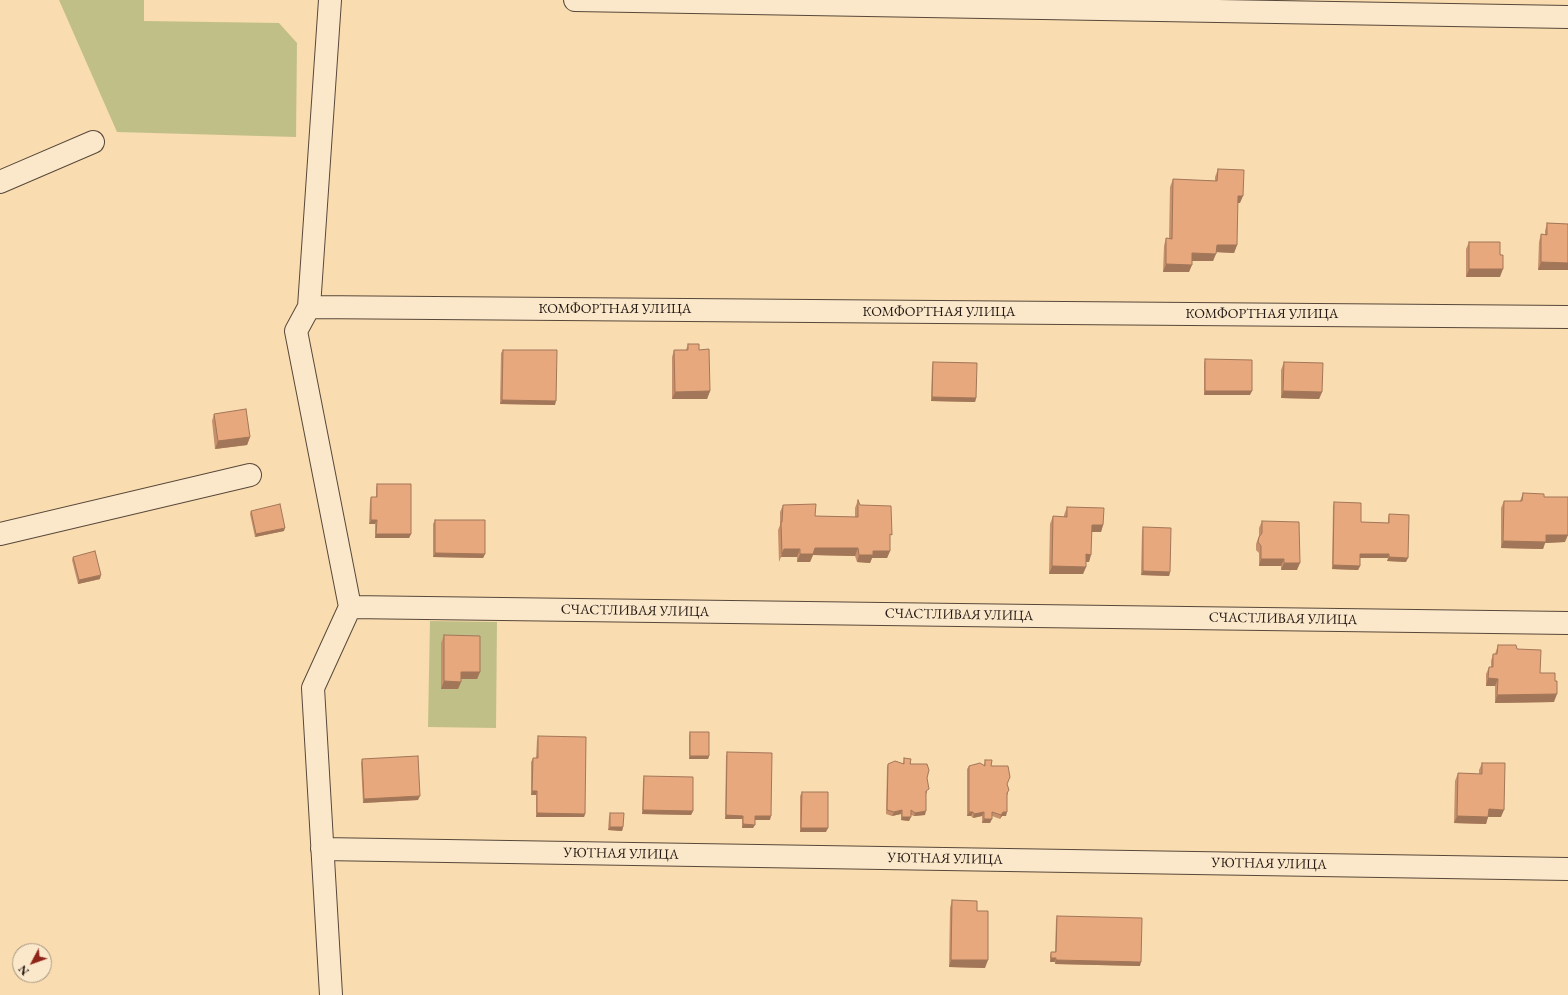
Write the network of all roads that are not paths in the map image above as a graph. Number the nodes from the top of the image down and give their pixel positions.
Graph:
1 (330, 0) edge
2 (575, 0) edge
3 (1355, 6) edge
4 (1568, 17) edge
5 (93, 142) dead end
6 (0, 182) edge
7 (309, 307) junction
8 (1568, 317) edge
9 (250, 476) dead end
10 (0, 534) edge
11 (350, 607) junction
12 (1568, 623) edge
13 (322, 849) junction
14 (1568, 869) edge
15 (331, 995) edge

1 - 7 street
2 - 3 street
3 - 4 street
5 - 6 street
7 - 8 street, КОМФОРТНАЯ УЛИЦА
7 - 11 street
9 - 10 street
11 - 12 street, СЧАСТЛИВАЯ УЛИЦА
11 - 13 street
13 - 14 street, УЮТНАЯ УЛИЦА
13 - 15 street

